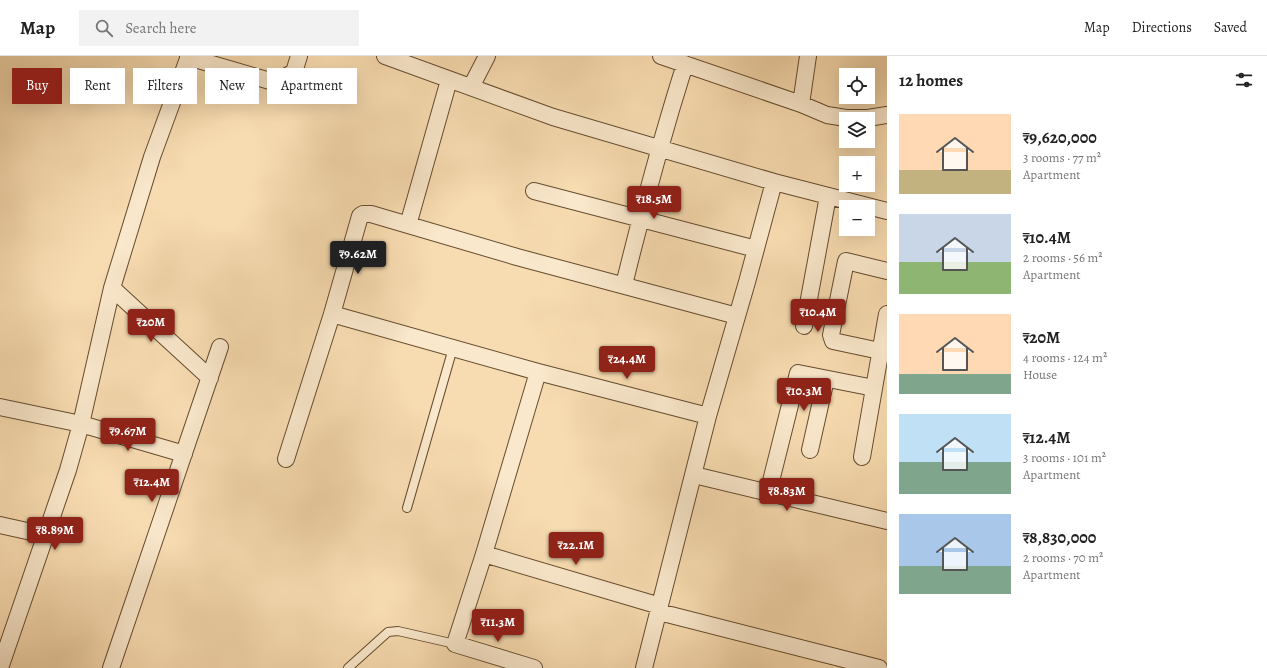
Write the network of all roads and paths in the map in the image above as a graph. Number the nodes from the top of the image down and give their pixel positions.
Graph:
1 (300, 56) edge
2 (385, 56) edge
3 (487, 56) edge
4 (661, 56) edge
5 (808, 56) edge
6 (188, 57) edge
7 (685, 64) junction
8 (449, 80) junction
9 (471, 87) junction
10 (801, 104) junction
11 (887, 115) edge
12 (659, 148) junction
13 (774, 182) junction
14 (534, 191) dead end
15 (828, 196) junction
16 (887, 211) edge
17 (640, 219) junction
18 (408, 225) junction
19 (756, 249) junction
20 (887, 271) edge
21 (624, 285) junction
22 (112, 288) junction
23 (332, 314) junction
24 (887, 314) edge
25 (737, 316) junction
26 (804, 326) dead end
27 (220, 347) dead end
28 (453, 348) junction
29 (880, 351) junction
30 (882, 371) edge
31 (538, 372) junction
32 (210, 378) junction
33 (826, 379) junction
34 (874, 388) junction
35 (0, 407) edge
36 (708, 416) junction
37 (80, 424) junction
38 (810, 450) dead end
39 (184, 454) junction
40 (862, 457) dead end
41 (286, 459) dead end
42 (694, 475) junction
43 (768, 493) junction
44 (406, 508) dead end
45 (887, 521) edge
46 (0, 525) edge
47 (46, 535) junction
48 (484, 554) junction
49 (659, 609) junction
50 (5, 635) edge
51 (455, 644) junction
52 (0, 668) edge
53 (111, 668) edge
54 (348, 668) edge
55 (534, 668) edge
56 (644, 668) edge
57 (879, 668) edge

1 - 6 street
2 - 8 street
3 - 9 street
4 - 7 street
5 - 10 street
6 - 22 street
7 - 10 street
7 - 12 street
8 - 9 street
8 - 18 street
9 - 12 street
10 - 11 street
12 - 13 street
12 - 17 street
13 - 15 street
13 - 19 street
14 - 17 street
15 - 16 street
15 - 26 street
17 - 19 street
17 - 21 street
18 - 21 street
18 - 23 street
19 - 25 street
20 - 29 street
21 - 25 street
22 - 32 street
22 - 37 street
23 - 28 street
23 - 41 street
24 - 29 street
25 - 36 street
27 - 32 street
28 - 31 street
28 - 44 lane
29 - 30 street
30 - 34 street
31 - 36 street
31 - 48 street
32 - 39 street
33 - 34 street
33 - 38 street
33 - 43 street
34 - 40 street
35 - 37 street
36 - 42 street
37 - 39 street
37 - 47 street
39 - 53 street
42 - 43 street
42 - 49 street
43 - 45 street
46 - 47 street
47 - 50 street
48 - 49 street
48 - 51 street
49 - 56 street
49 - 57 street
50 - 52 street
51 - 54 lane
51 - 55 street

